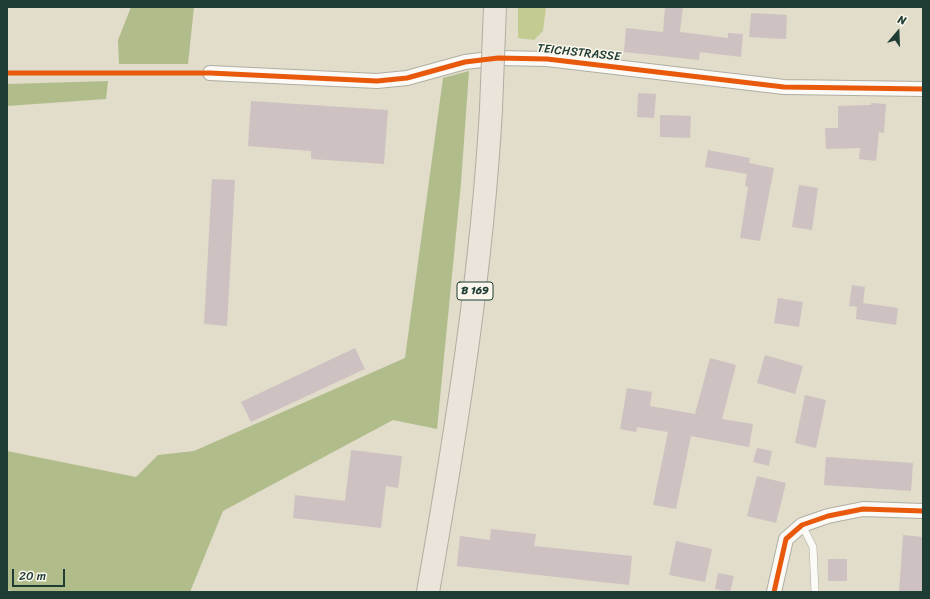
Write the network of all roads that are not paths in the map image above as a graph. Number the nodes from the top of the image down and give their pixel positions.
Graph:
1 (495, 7) edge
2 (210, 72) dead end
3 (923, 89) edge
4 (923, 511) edge
5 (802, 525) junction
6 (428, 592) edge
7 (774, 592) edge
8 (815, 592) edge

1 - 6 main road, B 169, bridge
2 - 3 street, TEICHSTRASSE
4 - 5 street
5 - 7 street
5 - 8 lane

